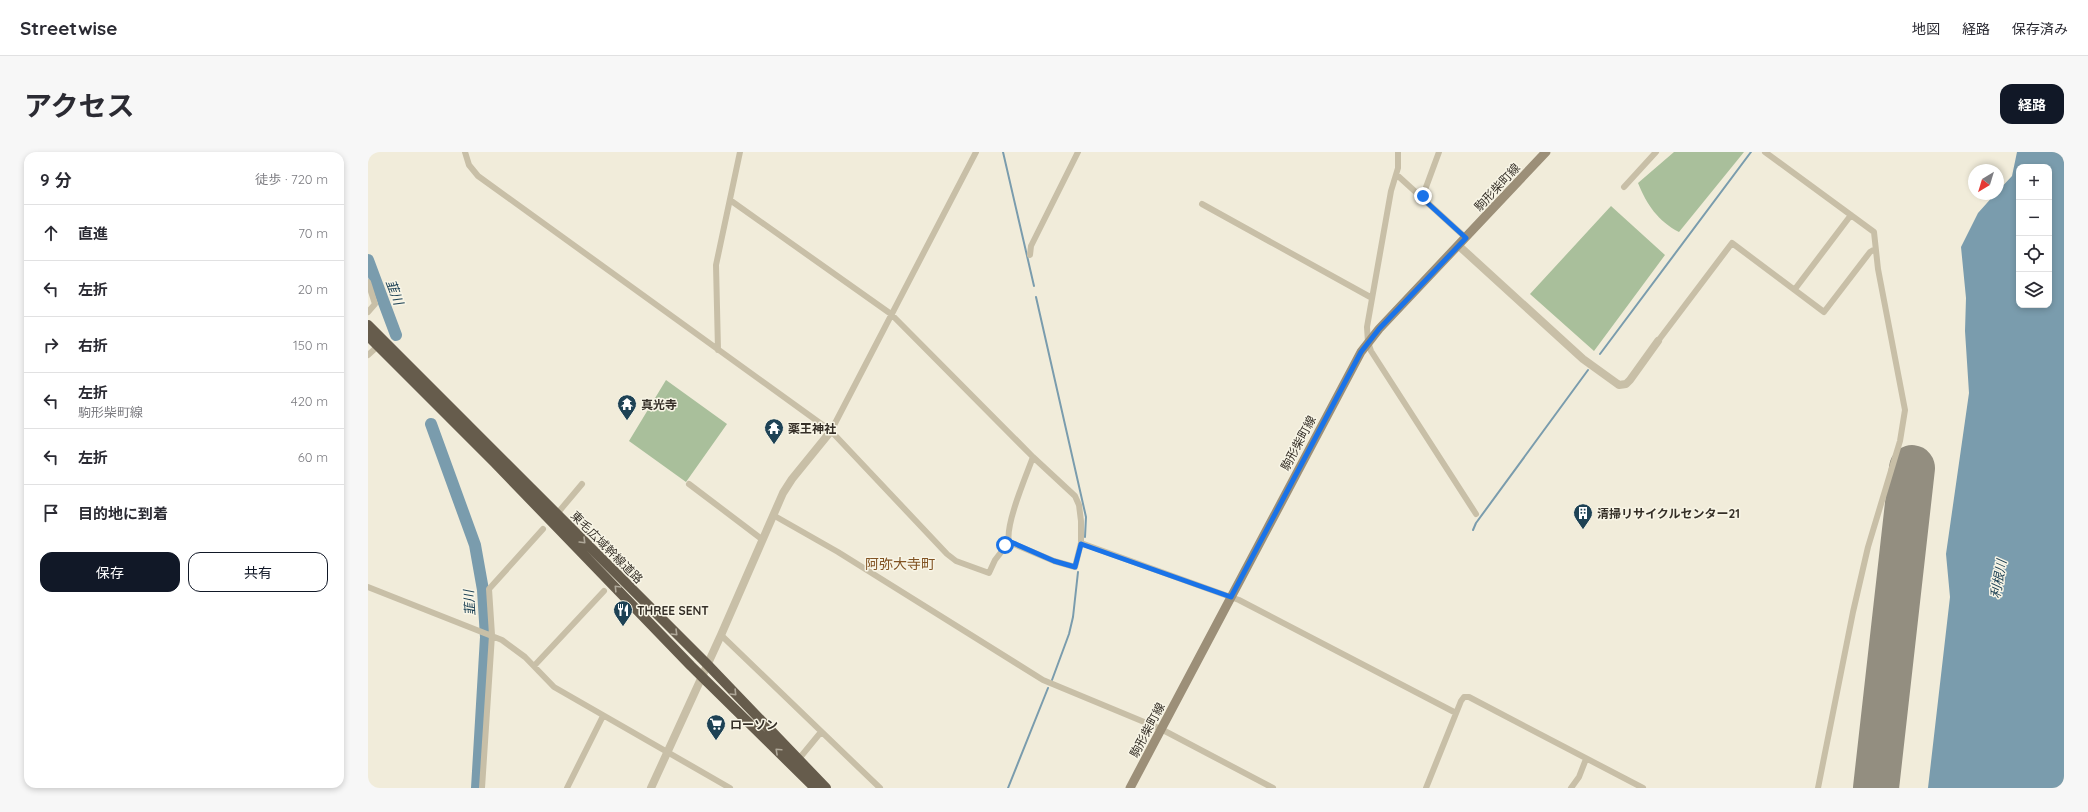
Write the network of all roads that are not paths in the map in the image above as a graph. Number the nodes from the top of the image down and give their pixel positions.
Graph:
1 (465, 152) edge
2 (740, 152) edge
3 (976, 152) edge
4 (1078, 152) edge
5 (1398, 152) edge
6 (1439, 152) edge
7 (1546, 152) edge
8 (1656, 152) edge
9 (1765, 152) edge
10 (1397, 175) junction
11 (1624, 187) dead end
12 (1422, 198) junction
13 (730, 200) junction
14 (1202, 204) dead end
15 (1851, 215) junction
16 (1462, 242) junction
17 (1875, 249) junction
18 (1030, 255) dead end
19 (368, 282) edge
20 (1794, 289) junction
21 (1372, 298) junction
22 (368, 312) edge
23 (891, 314) junction
24 (368, 325) edge
25 (368, 336) edge
26 (1658, 341) joint
27 (1368, 342) junction
28 (378, 346) junction
29 (718, 350) junction
30 (368, 355) edge
31 (831, 431) junction
32 (1033, 457) junction
33 (582, 484) dead end
34 (689, 484) dead end
35 (556, 514) junction
36 (1476, 514) dead end
37 (773, 515) junction
38 (543, 529) dead end
39 (763, 540) junction
40 (1009, 542) junction
41 (1081, 544) junction
42 (368, 587) edge
43 (604, 591) dead end
44 (1231, 597) junction
45 (491, 634) junction
46 (721, 635) junction
47 (707, 664) junction
48 (534, 666) junction
49 (702, 677) junction
50 (1456, 713) junction
51 (603, 716) junction
52 (1161, 729) junction
53 (821, 732) junction
54 (668, 752) junction
55 (1586, 759) junction
56 (798, 760) junction
57 (1639, 787) edge
58 (482, 788) edge
59 (567, 788) edge
60 (651, 788) edge
61 (730, 788) edge
62 (815, 788) edge
63 (826, 788) edge
64 (880, 788) edge
65 (1130, 788) edge
66 (1273, 788) edge
67 (1426, 788) edge
68 (1571, 788) edge
69 (1818, 788) edge

1 - 29 street
2 - 13 street
3 - 23 street
4 - 18 street
5 - 10 street
6 - 12 street
7 - 16 main road, 駒形柴町線
8 - 11 street
9 - 15 street
10 - 12 street
10 - 21 street
12 - 16 street
13 - 23 street
13 - 29 street
14 - 21 street
15 - 17 street
15 - 20 street
16 - 26 street
16 - 27 main road, 駒形柴町線
17 - 20 street
17 - 69 street
19 - 22 street
20 - 26 street
21 - 27 street
23 - 31 street
23 - 32 street
24 - 35 highway, 東毛広域幹線道路
25 - 28 highway, 東毛広域幹線道路
27 - 36 street
27 - 44 main road, 駒形柴町線
28 - 30 street
49 -> 28 highway, 東毛広域幹線道路
29 - 31 street
31 - 37 street
31 - 40 street
32 - 40 street
32 - 41 street
33 - 35 street
34 - 39 street
35 -> 47 highway, 東毛広域幹線道路
37 - 39 street
37 - 52 street
38 - 45 street
39 - 46 street
40 - 41 street
41 - 44 street
42 - 45 street
43 - 48 street
44 - 50 street
44 - 52 main road, 駒形柴町線
45 - 48 street
45 - 58 street
46 - 47 street
46 - 53 street
47 - 49 street
47 -> 56 highway, 東毛広域幹線道路
48 - 51 street
49 - 54 street
62 -> 49 highway, 東毛広域幹線道路
50 - 55 street
50 - 67 street
51 - 54 street
51 - 59 street
52 - 65 main road, 駒形柴町線
52 - 66 street
53 - 56 street
53 - 64 street
54 - 60 street
54 - 61 street
55 - 57 street
55 - 68 street
56 - 63 highway, 東毛広域幹線道路

